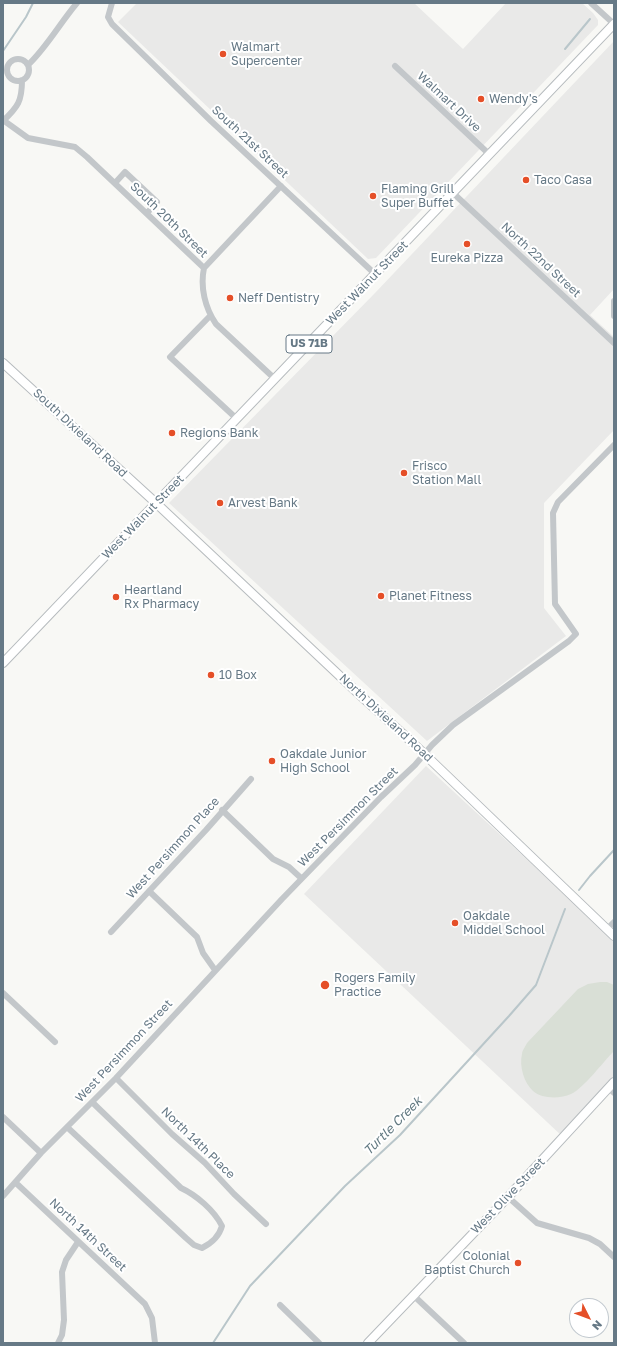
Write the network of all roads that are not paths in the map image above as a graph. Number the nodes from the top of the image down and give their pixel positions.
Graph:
1 (77, 3) edge
2 (112, 3) edge
3 (591, 3) edge
4 (614, 24) edge
5 (28, 65) junction
6 (5, 66) edge
7 (394, 66) dead end
8 (22, 80) junction
9 (3, 121) edge
10 (489, 154) junction
11 (115, 183) junction
12 (281, 186) junction
13 (453, 193) junction
14 (147, 213) junction
15 (204, 268) junction
16 (375, 274) junction
17 (614, 301) edge
18 (210, 316) junction
19 (614, 316) edge
20 (614, 343) edge
21 (4, 367) edge
22 (275, 379) junction
23 (236, 419) junction
24 (614, 445) edge
25 (156, 503) junction
26 (3, 663) edge
27 (425, 754) junction
28 (251, 779) dead end
29 (222, 810) junction
30 (301, 878) junction
31 (149, 891) junction
32 (614, 922) edge
33 (607, 929) junction
34 (111, 932) dead end
35 (614, 936) edge
36 (215, 970) junction
37 (3, 994) edge
38 (55, 1042) dead end
39 (116, 1078) junction
40 (612, 1088) edge
41 (92, 1102) junction
42 (3, 1117) edge
43 (67, 1127) junction
44 (41, 1153) junction
45 (16, 1183) junction
46 (3, 1196) edge
47 (508, 1197) junction
48 (266, 1224) dead end
49 (78, 1242) junction
50 (614, 1257) edge
51 (413, 1295) junction
52 (280, 1305) dead end
53 (58, 1343) edge
54 (156, 1343) edge
55 (319, 1343) edge
56 (368, 1343) edge
57 (464, 1343) edge

1 - 5 street
2 - 12 street, South 21st Street
3 - 4 street
4 - 10 main road, West Walnut Street / US 71B
5 - 6 street
5 - 8 street
6 - 8 street
7 - 10 street, Walmart Drive
8 - 9 street
9 - 11 street, South 20th Street
10 - 13 main road, West Walnut Street / US 71B
11 - 14 street, South 20th Street
11 - 14 street
12 - 15 street
12 - 16 street, South 21st Street
13 - 16 main road, West Walnut Street / US 71B
13 - 20 street, North 22nd Street
14 - 15 street, South 20th Street
15 - 18 street, South 20th Street
16 - 22 main road, West Walnut Street / US 71B
17 - 19 street
18 - 22 street, South 20th Street
18 - 23 street
21 - 25 main road, South Dixieland Road
22 - 23 main road, West Walnut Street / US 71B
23 - 25 main road, West Walnut Street / US 71B
24 - 27 street, West Persimmon Street
25 - 26 main road, West Walnut Street / US 71B
25 - 27 main road, North Dixieland Road
27 - 30 street, West Persimmon Street
27 - 33 main road, North Dixieland Road
28 - 29 street, West Persimmon Place
29 - 30 street
29 - 31 street, West Persimmon Place
30 - 36 street, West Persimmon Street
31 - 34 street, West Persimmon Place
31 - 36 street
32 - 33 street
33 - 35 main road, North Dixieland Road
36 - 39 street, West Persimmon Street
37 - 38 street
39 - 41 street, West Persimmon Street
39 - 48 street, North 14th Place
40 - 47 main road, West Olive Street
41 - 43 street, West Persimmon Street
41 - 43 street
42 - 44 street
43 - 44 street, West Persimmon Street
44 - 45 street, West Persimmon Street
45 - 46 street, West Persimmon Street
45 - 49 street, North 14th Street
47 - 50 street
47 - 51 main road, West Olive Street
49 - 53 street
49 - 54 street, North 14th Street
51 - 56 main road, West Olive Street
51 - 57 street
52 - 55 street

